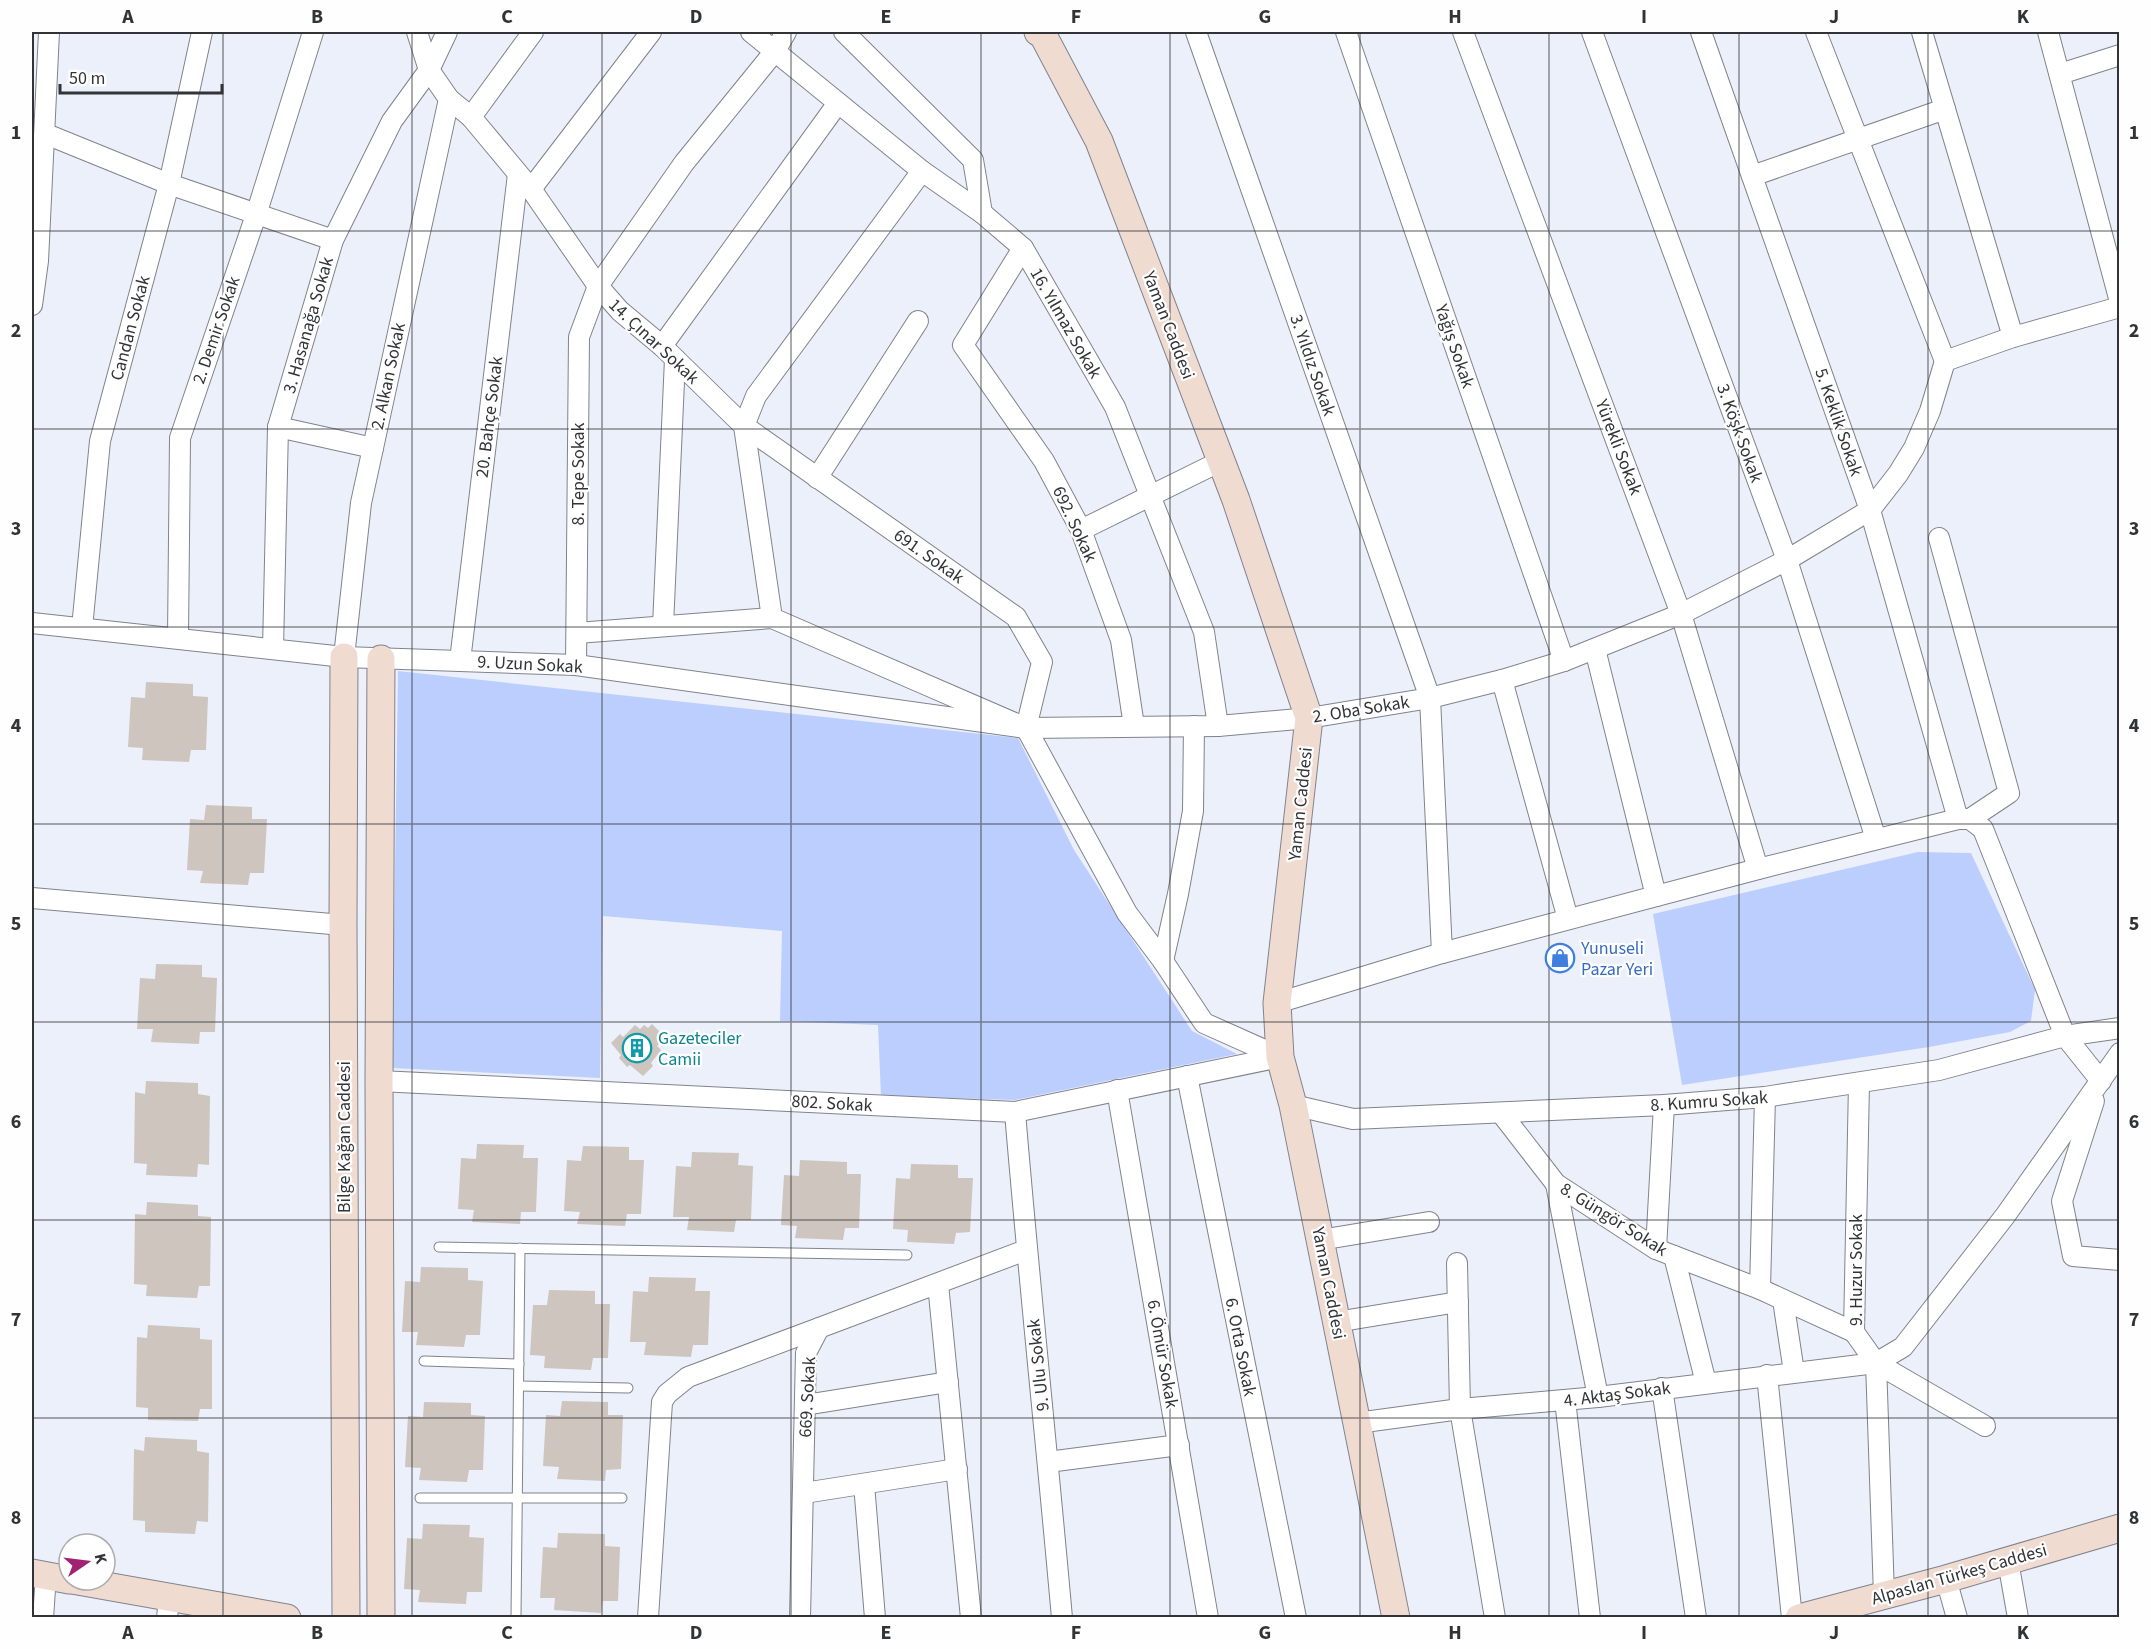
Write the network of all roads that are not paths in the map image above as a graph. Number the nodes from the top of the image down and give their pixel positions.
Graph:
1 (49, 32) edge
2 (202, 32) edge
3 (313, 32) edge
4 (417, 32) edge
5 (447, 32) edge
6 (533, 32) edge
7 (651, 32) edge
8 (751, 32) edge
9 (786, 32) edge
10 (844, 32) edge
11 (1196, 32) edge
12 (1346, 32) edge
13 (1592, 32) edge
14 (1701, 32) edge
15 (1816, 32) edge
16 (1922, 32) edge
17 (2048, 32) edge
18 (1044, 33) edge
19 (1470, 33) edge
20 (775, 51) junction
21 (2120, 55) edge
22 (429, 70) junction
23 (2060, 74) junction
24 (449, 99) junction
25 (838, 103) junction
26 (1945, 109) junction
27 (471, 117) junction
28 (46, 134) junction
29 (1857, 139) junction
30 (922, 171) junction
31 (518, 174) junction
32 (1752, 176) junction
33 (169, 184) junction
34 (531, 189) junction
35 (982, 213) junction
36 (256, 215) junction
37 (333, 240) junction
38 (1023, 248) junction
39 (598, 286) junction
40 (2120, 302) edge
41 (32, 305) edge
42 (2120, 307) edge
43 (918, 321) dead end
44 (2013, 337) junction
45 (669, 353) junction
46 (1945, 361) junction
47 (744, 426) junction
48 (278, 428) junction
49 (373, 448) junction
50 (1221, 461) junction
51 (817, 478) junction
52 (1150, 497) junction
53 (1870, 510) junction
54 (1081, 530) junction
55 (1939, 538) dead end
56 (1786, 560) junction
57 (1681, 614) junction
58 (772, 618) junction
59 (32, 623) edge
60 (663, 626) junction
61 (82, 628) junction
62 (577, 633) junction
63 (178, 638) junction
64 (273, 649) junction
65 (1595, 649) junction
66 (344, 657) junction
67 (381, 659) junction
68 (460, 661) junction
69 (1564, 661) junction
70 (576, 665) junction
71 (1502, 680) junction
72 (1430, 698) junction
73 (1309, 718) junction
74 (1134, 726) junction
75 (1194, 726) junction
76 (1218, 726) junction
77 (1026, 728) junction
78 (1964, 819) junction
79 (1876, 839) junction
80 (1758, 869) junction
81 (1656, 896) junction
82 (32, 898) edge
83 (1568, 919) junction
84 (343, 926) junction
85 (1442, 953) junction
86 (1163, 961) junction
87 (1277, 1003) junction
88 (2120, 1028) edge
89 (2065, 1036) junction
90 (2120, 1053) edge
91 (1280, 1057) junction
92 (1187, 1076) junction
93 (379, 1081) junction
94 (2101, 1081) junction
95 (1859, 1083) junction
96 (1117, 1090) junction
97 (1766, 1097) junction
98 (1293, 1105) junction
99 (1664, 1105) junction
100 (1015, 1112) junction
101 (1501, 1113) junction
102 (1556, 1184) junction
103 (1429, 1222) dead end
104 (1320, 1240) junction
105 (439, 1247) dead end
106 (520, 1248) junction
107 (1656, 1249) junction
108 (1026, 1250) junction
109 (907, 1255) dead end
110 (1674, 1256) junction
111 (2120, 1260) edge
112 (1457, 1263) dead end
113 (938, 1284) junction
114 (1760, 1289) junction
115 (1783, 1300) junction
116 (1458, 1302) junction
117 (1336, 1322) junction
118 (819, 1328) junction
119 (1854, 1332) junction
120 (424, 1361) dead end
121 (1876, 1363) junction
122 (519, 1364) junction
123 (1794, 1372) junction
124 (1767, 1375) junction
125 (948, 1382) junction
126 (1706, 1383) junction
127 (519, 1386) junction
128 (628, 1388) dead end
129 (1662, 1388) junction
130 (1598, 1397) junction
131 (1565, 1400) junction
132 (805, 1405) junction
133 (1460, 1410) junction
134 (1357, 1423) junction
135 (1985, 1426) dead end
136 (1179, 1445) junction
137 (1048, 1462) junction
138 (957, 1470) junction
139 (864, 1484) junction
140 (804, 1493) junction
141 (420, 1498) dead end
142 (517, 1498) junction
143 (622, 1498) dead end
144 (2120, 1528) edge
145 (2008, 1561) junction
146 (54, 1577) edge
147 (1946, 1579) junction
148 (1884, 1595) junction
149 (168, 1607) edge
150 (255, 1615) edge
151 (43, 1617) edge
152 (287, 1617) edge
153 (346, 1617) edge
154 (381, 1617) edge
155 (516, 1617) edge
156 (648, 1617) edge
157 (800, 1617) edge
158 (875, 1617) edge
159 (971, 1617) edge
160 (1062, 1617) edge
161 (1208, 1617) edge
162 (1296, 1617) edge
163 (1396, 1617) edge
164 (1495, 1617) edge
165 (1590, 1617) edge
166 (1696, 1617) edge
167 (1792, 1617) edge
168 (1799, 1617) edge
169 (1957, 1617) edge
170 (2018, 1617) edge

1 - 28 street
2 - 33 street, Candan Sokak
3 - 36 street, 2. Demir Sokak
4 - 22 street, 14. Çınar Sokak
5 - 22 street, 3. Hasanağa Sokak
6 - 27 street
7 - 34 street
8 - 20 street, 16. Yılmaz Sokak
9 - 20 street, 8. Tepe Sokak
10 - 35 street
11 - 72 street, 3. Yıldız Sokak
12 - 69 street, Yağış Sokak
13 - 56 street, 3. Köşk Sokak
14 - 32 street, 5. Keklik Sokak
15 - 29 street
16 - 26 street
17 - 23 street
18 - 50 main road, Yaman Caddesi
19 - 57 street, Yürekli Sokak
20 - 25 street, 16. Yılmaz Sokak
20 - 39 street, 8. Tepe Sokak
21 - 23 street
22 - 24 street, 14. Çınar Sokak
22 - 37 street, 3. Hasanağa Sokak
23 - 40 street
24 - 27 street, 14. Çınar Sokak
24 - 49 street, 2. Alkan Sokak
25 - 30 street, 16. Yılmaz Sokak
25 - 45 street
26 - 29 street
26 - 44 street
27 - 31 street, 14. Çınar Sokak
28 - 33 street
28 - 41 street
29 - 32 street
29 - 46 street
30 - 35 street, 16. Yılmaz Sokak
30 - 47 street
31 - 34 street, 14. Çınar Sokak
31 - 68 street, 20. Bahçe Sokak
32 - 53 street, 5. Keklik Sokak
33 - 36 street
33 - 61 street, Candan Sokak
34 - 39 street, 14. Çınar Sokak
35 - 38 street, 16. Yılmaz Sokak
36 - 37 street
36 - 63 street, 2. Demir Sokak
37 - 48 street, 3. Hasanağa Sokak
38 - 52 street, 16. Yılmaz Sokak
38 - 54 street, 692. Sokak
39 - 45 street, 14. Çınar Sokak
39 - 62 street, 8. Tepe Sokak
42 - 44 street
43 - 51 street
44 - 46 street
45 - 47 street, 14. Çınar Sokak
45 - 60 street
46 - 53 street
47 - 51 street, 691. Sokak
47 - 58 street
48 - 49 street
48 - 64 street, 3. Hasanağa Sokak
49 - 66 street, 2. Alkan Sokak
50 - 52 street
50 - 73 main road, Yaman Caddesi
51 - 77 street, 691. Sokak
52 - 54 street
52 - 76 street, 16. Yılmaz Sokak
53 - 56 street, 2. Oba Sokak
53 - 78 street, 5. Keklik Sokak
54 - 74 street, 692. Sokak
55 - 78 street
56 - 57 street, 2. Oba Sokak
56 - 79 street, 3. Köşk Sokak
57 - 65 street, 2. Oba Sokak
57 - 80 street, Yürekli Sokak
58 - 60 street
58 - 77 street
59 - 61 street, 9. Uzun Sokak
60 - 62 street
61 - 63 street, 9. Uzun Sokak
62 - 70 street, 8. Tepe Sokak
63 - 64 street, 9. Uzun Sokak
64 - 66 street, 9. Uzun Sokak
65 - 69 street, 2. Oba Sokak
65 - 81 street
66 - 67 street, 9. Uzun Sokak
66 - 84 main road, Bilge Kağan Caddesi
67 - 68 street, 9. Uzun Sokak
67 - 93 main road, Bilge Kağan Caddesi
68 - 70 street, 9. Uzun Sokak
69 - 71 street, 2. Oba Sokak
70 - 77 street, 9. Uzun Sokak
71 - 72 street, 2. Oba Sokak
71 - 83 street
72 - 73 street, 2. Oba Sokak
72 - 85 street, 3. Yıldız Sokak
73 - 76 street, 2. Oba Sokak
73 - 87 main road, Yaman Caddesi
74 - 75 street, 2. Oba Sokak
74 - 77 street, 2. Oba Sokak
75 - 76 street, 2. Oba Sokak
75 - 86 street
77 - 86 street
78 - 79 street
78 - 89 street
79 - 80 street
80 - 81 street
81 - 83 street
82 - 84 street
83 - 85 street
84 - 153 main road, Bilge Kağan Caddesi
85 - 87 street
86 - 91 street
87 - 91 main road, Yaman Caddesi
88 - 89 street, 8. Kumru Sokak
89 - 94 street
89 - 95 street, 8. Kumru Sokak
90 - 94 street
91 - 92 street, 802. Sokak
91 - 98 main road, Yaman Caddesi
92 - 96 street, 802. Sokak
92 - 162 street, 6. Orta Sokak
93 - 100 street, 802. Sokak
93 - 154 main road, Bilge Kağan Caddesi
94 - 111 street
94 - 121 street
95 - 97 street, 8. Kumru Sokak
95 - 119 street, 9. Huzur Sokak
96 - 100 street, 802. Sokak
96 - 136 street, 6. Ömür Sokak
97 - 99 street, 8. Kumru Sokak
97 - 114 street
98 - 101 street, 8. Kumru Sokak
98 - 104 main road, Yaman Caddesi
99 - 101 street, 8. Kumru Sokak
99 - 107 street
100 - 108 street, 9. Ulu Sokak
101 - 102 street, 8. Güngör Sokak
102 - 107 street, 8. Güngör Sokak
102 - 130 street
103 - 104 street
104 - 117 main road, Yaman Caddesi
105 - 106 lane
106 - 109 lane
106 - 122 lane
107 - 110 street, 8. Güngör Sokak
108 - 113 street
108 - 137 street, 9. Ulu Sokak
110 - 114 street, 8. Güngör Sokak
110 - 126 street
112 - 116 street
113 - 118 street
113 - 125 street
114 - 115 street, 8. Güngör Sokak
115 - 119 street, 8. Güngör Sokak
115 - 123 street
116 - 117 street
116 - 133 street
117 - 134 main road, Yaman Caddesi
118 - 132 street, 669. Sokak
118 - 156 street
119 - 121 street, 9. Huzur Sokak
120 - 122 lane
121 - 123 street, 4. Aktaş Sokak
121 - 135 street
121 - 148 street
122 - 127 lane
123 - 124 street, 4. Aktaş Sokak
124 - 126 street, 4. Aktaş Sokak
124 - 167 street
125 - 132 street
125 - 138 street
126 - 129 street, 4. Aktaş Sokak
127 - 128 lane
127 - 142 lane
129 - 130 street, 4. Aktaş Sokak
129 - 166 street
130 - 131 street, 4. Aktaş Sokak
131 - 133 street, 4. Aktaş Sokak
131 - 165 street
132 - 140 street, 669. Sokak
133 - 134 street, 4. Aktaş Sokak
133 - 164 street
134 - 163 main road, Yaman Caddesi
136 - 137 street
136 - 161 street, 6. Ömür Sokak
137 - 160 street, 9. Ulu Sokak
138 - 139 street
138 - 159 street
139 - 140 street
139 - 158 street
140 - 157 street, 669. Sokak
141 - 142 lane
142 - 143 lane
142 - 155 lane
144 - 145 main road, Alpaslan Türkeş Caddesi
145 - 147 main road, Alpaslan Türkeş Caddesi
145 - 170 street
146 - 149 main road
146 - 151 street
147 - 148 main road, Alpaslan Türkeş Caddesi
147 - 169 street
148 - 168 main road, Alpaslan Türkeş Caddesi
149 - 150 main road
150 - 152 main road

